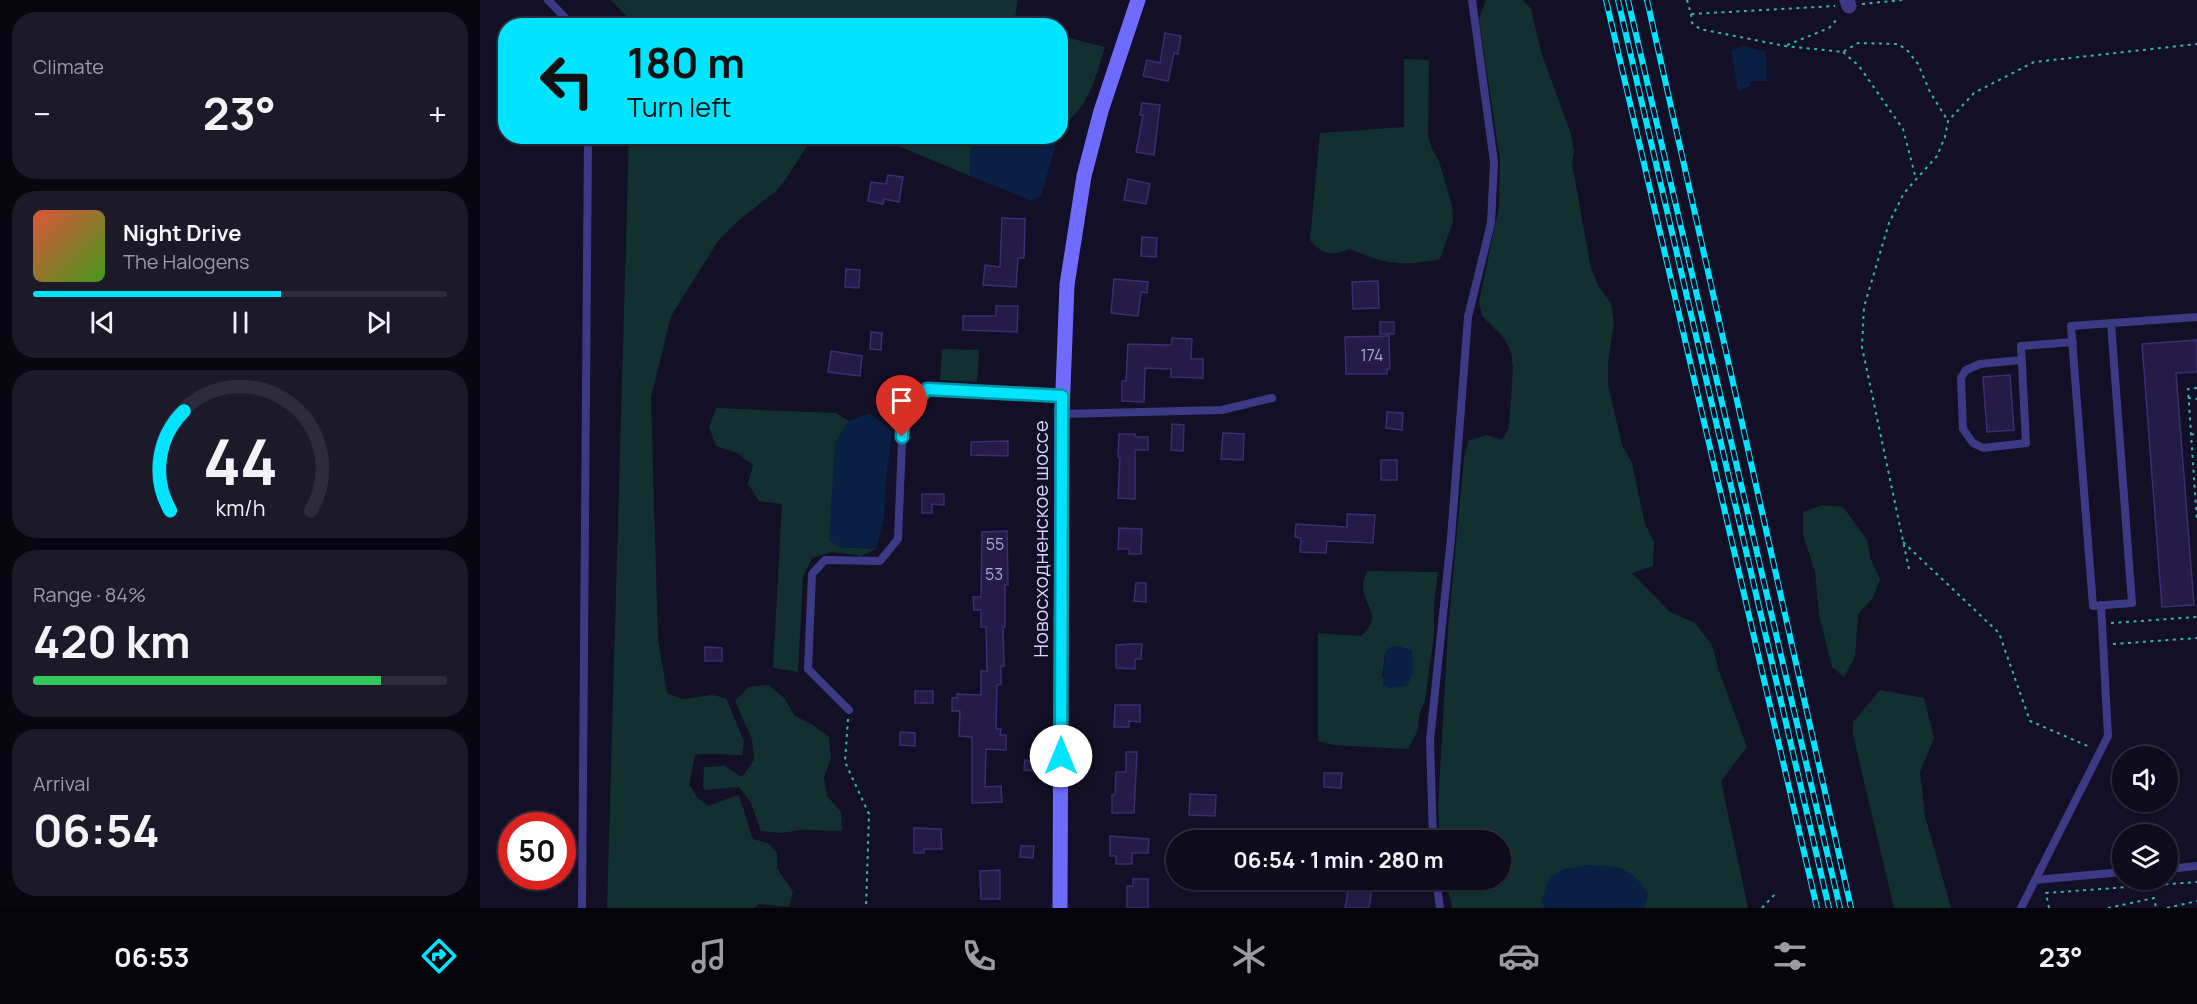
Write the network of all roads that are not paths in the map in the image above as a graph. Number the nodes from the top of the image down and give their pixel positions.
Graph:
1 (548, 0) edge
2 (1138, 0) edge
3 (1472, 0) edge
4 (565, 18) edge
5 (588, 144) edge
6 (2197, 317) edge
7 (2111, 323) junction
8 (2073, 342) junction
9 (2021, 360) junction
10 (1062, 396) junction
11 (1272, 398) dead end
12 (1062, 414) junction
13 (2101, 605) junction
14 (849, 710) road end
15 (1433, 830) edge
16 (2197, 866) edge
17 (2178, 868) edge
18 (2112, 873) edge
19 (2035, 880) junction
20 (1438, 890) edge
21 (582, 908) edge
22 (1060, 908) edge
23 (1440, 908) edge
24 (2021, 908) edge

1 - 4 lane
2 - 10 main road, Новосходненское шоссе
3 - 15 lane
5 - 21 lane
6 - 7 lane
7 - 8 lane
7 - 13 lane
8 - 9 lane
8 - 13 lane
9 - 9 lane
10 - 12 main road, Новосходненское шоссе
10 - 14 lane
11 - 12 lane
12 - 22 main road, Новосходненское шоссе
13 - 19 lane
16 - 17 lane
18 - 19 lane
19 - 24 lane
20 - 23 lane

